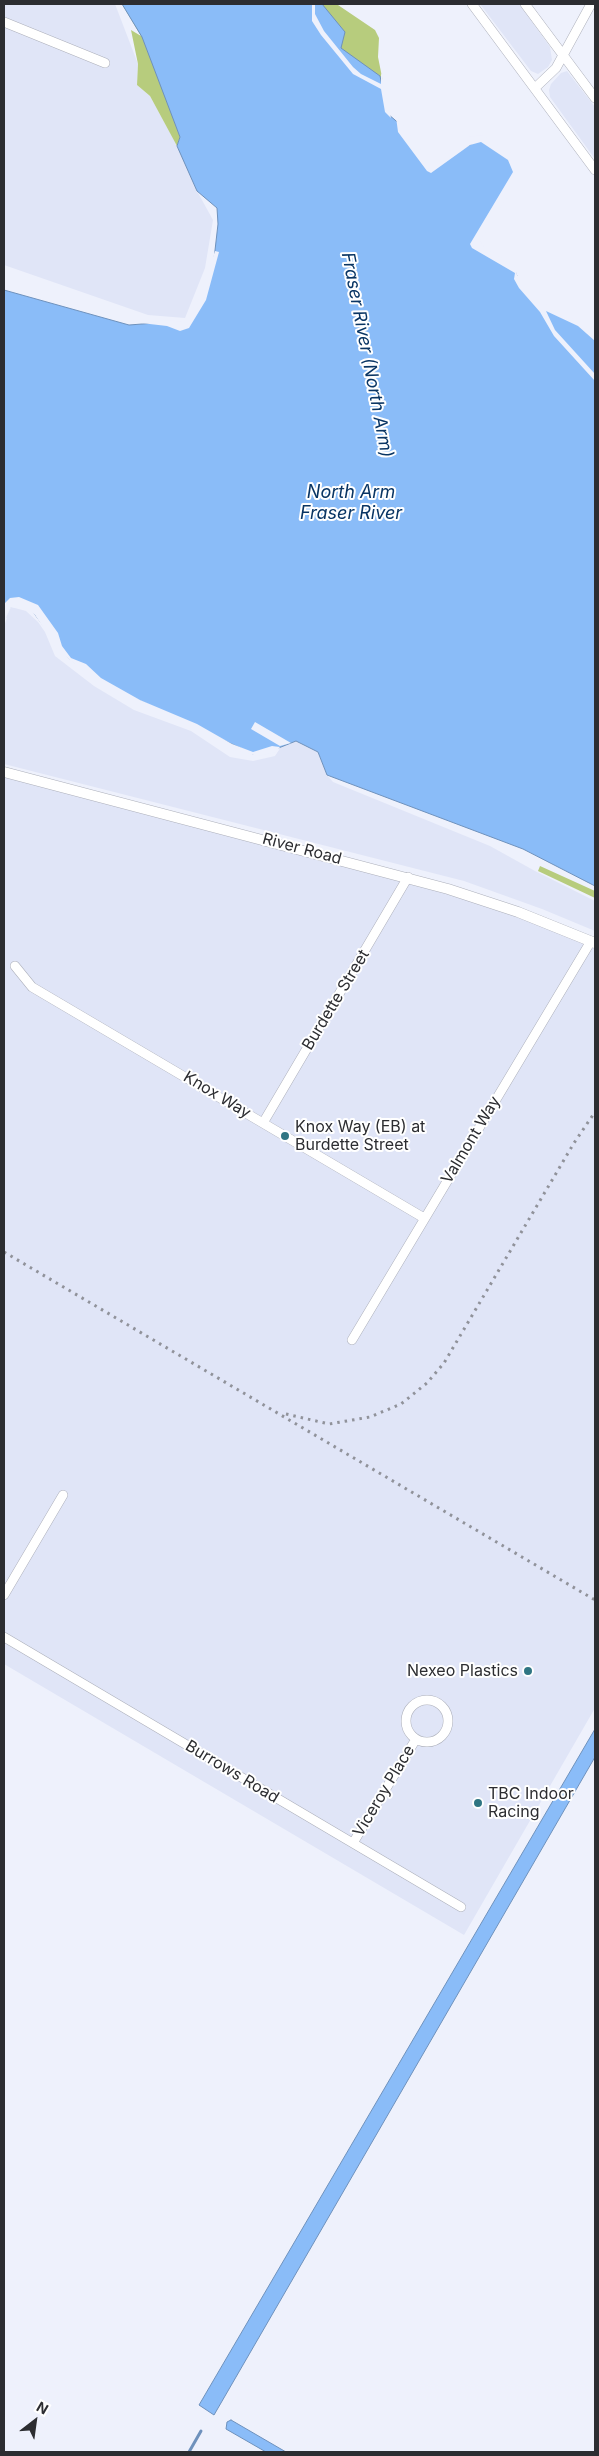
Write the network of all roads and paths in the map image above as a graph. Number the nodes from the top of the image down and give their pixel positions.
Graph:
1 (472, 4) edge
2 (525, 4) edge
3 (591, 4) edge
4 (4, 22) edge
5 (562, 54) junction
6 (105, 63) dead end
7 (535, 88) junction
8 (595, 98) edge
9 (595, 170) edge
10 (4, 772) edge
11 (408, 877) junction
12 (593, 942) edge
13 (15, 966) dead end
14 (263, 1123) junction
15 (424, 1218) junction
16 (352, 1340) dead end
17 (63, 1494) dead end
18 (4, 1595) edge
19 (4, 1637) edge
20 (416, 1739) junction
21 (353, 1843) junction
22 (461, 1907) dead end

1 - 7 street
2 - 5 street
3 - 5 street
4 - 6 street
5 - 7 street
5 - 8 street
7 - 9 street
10 - 11 street, River Road
11 - 12 street, River Road
11 - 14 street, Burdette Street
12 - 15 street, Valmont Way
13 - 14 street, Knox Way
14 - 15 street, Knox Way
15 - 16 street, Valmont Way
17 - 18 street
19 - 21 street, Burrows Road
20 - 20 street, Viceroy Place
20 - 21 street, Viceroy Place
21 - 22 street, Burrows Road

